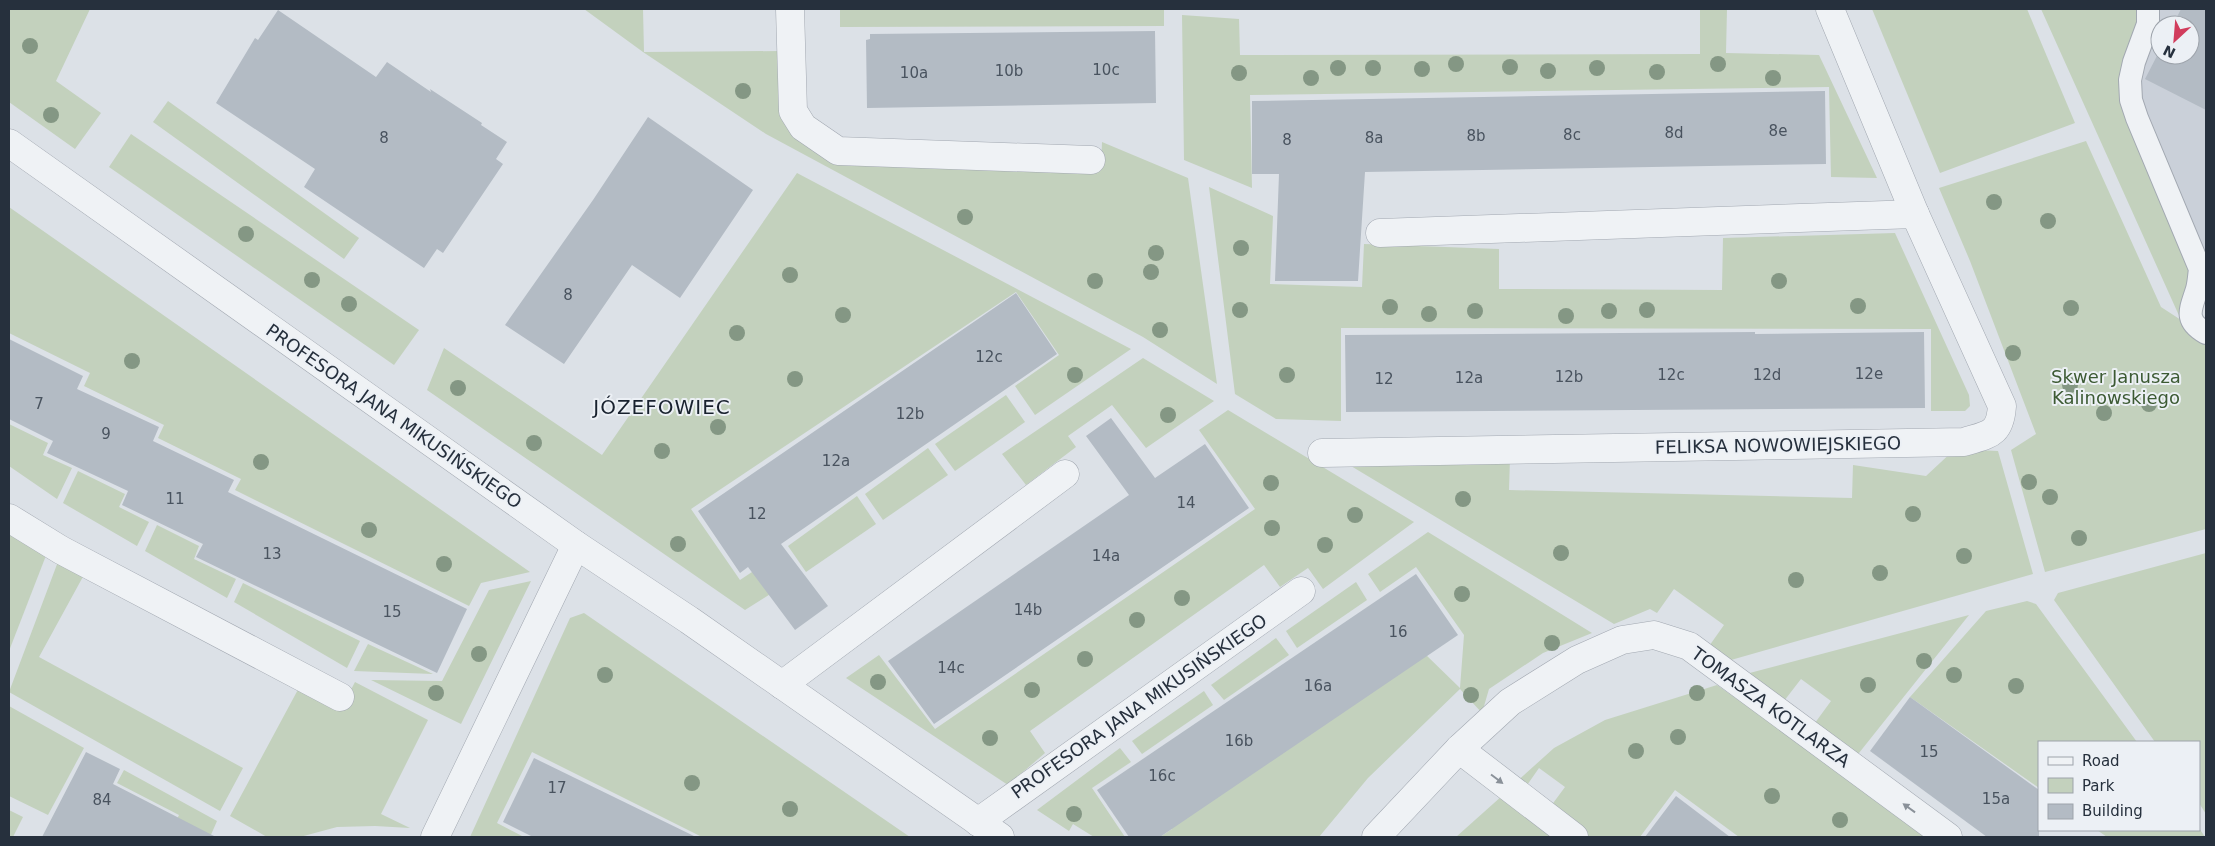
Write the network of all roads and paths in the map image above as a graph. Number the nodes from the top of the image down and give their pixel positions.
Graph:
1 (790, 9) edge
2 (1830, 9) edge
3 (2148, 9) edge
4 (9, 143) edge
5 (1091, 160) dead end
6 (1915, 214) junction
7 (1380, 233) dead end
8 (2206, 333) edge
9 (1322, 453) dead end
10 (1065, 474) dead end
11 (9, 518) edge
12 (576, 546) junction
13 (1301, 591) dead end
14 (782, 685) junction
15 (340, 697) dead end
16 (1458, 749) junction
17 (978, 822) junction
18 (435, 837) edge
19 (1000, 837) edge
20 (1376, 837) edge
21 (1574, 837) edge
22 (1948, 837) edge

1 - 5 street
2 - 6 street, FELIKSA NOWOWIEJSKIEGO
3 - 8 lane
4 - 12 street, PROFESORA JANA MIKUSIŃSKIEGO
6 - 7 street
6 - 9 street, FELIKSA NOWOWIEJSKIEGO
10 - 14 street
11 - 15 street
12 - 14 street, PROFESORA JANA MIKUSIŃSKIEGO
12 - 18 street
13 - 17 street, PROFESORA JANA MIKUSIŃSKIEGO
14 - 17 street, PROFESORA JANA MIKUSIŃSKIEGO
16 - 20 street, TOMASZA KOTLARZA
16 -> 21 street
22 -> 16 street, TOMASZA KOTLARZA
17 - 19 street, PROFESORA JANA MIKUSIŃSKIEGO

